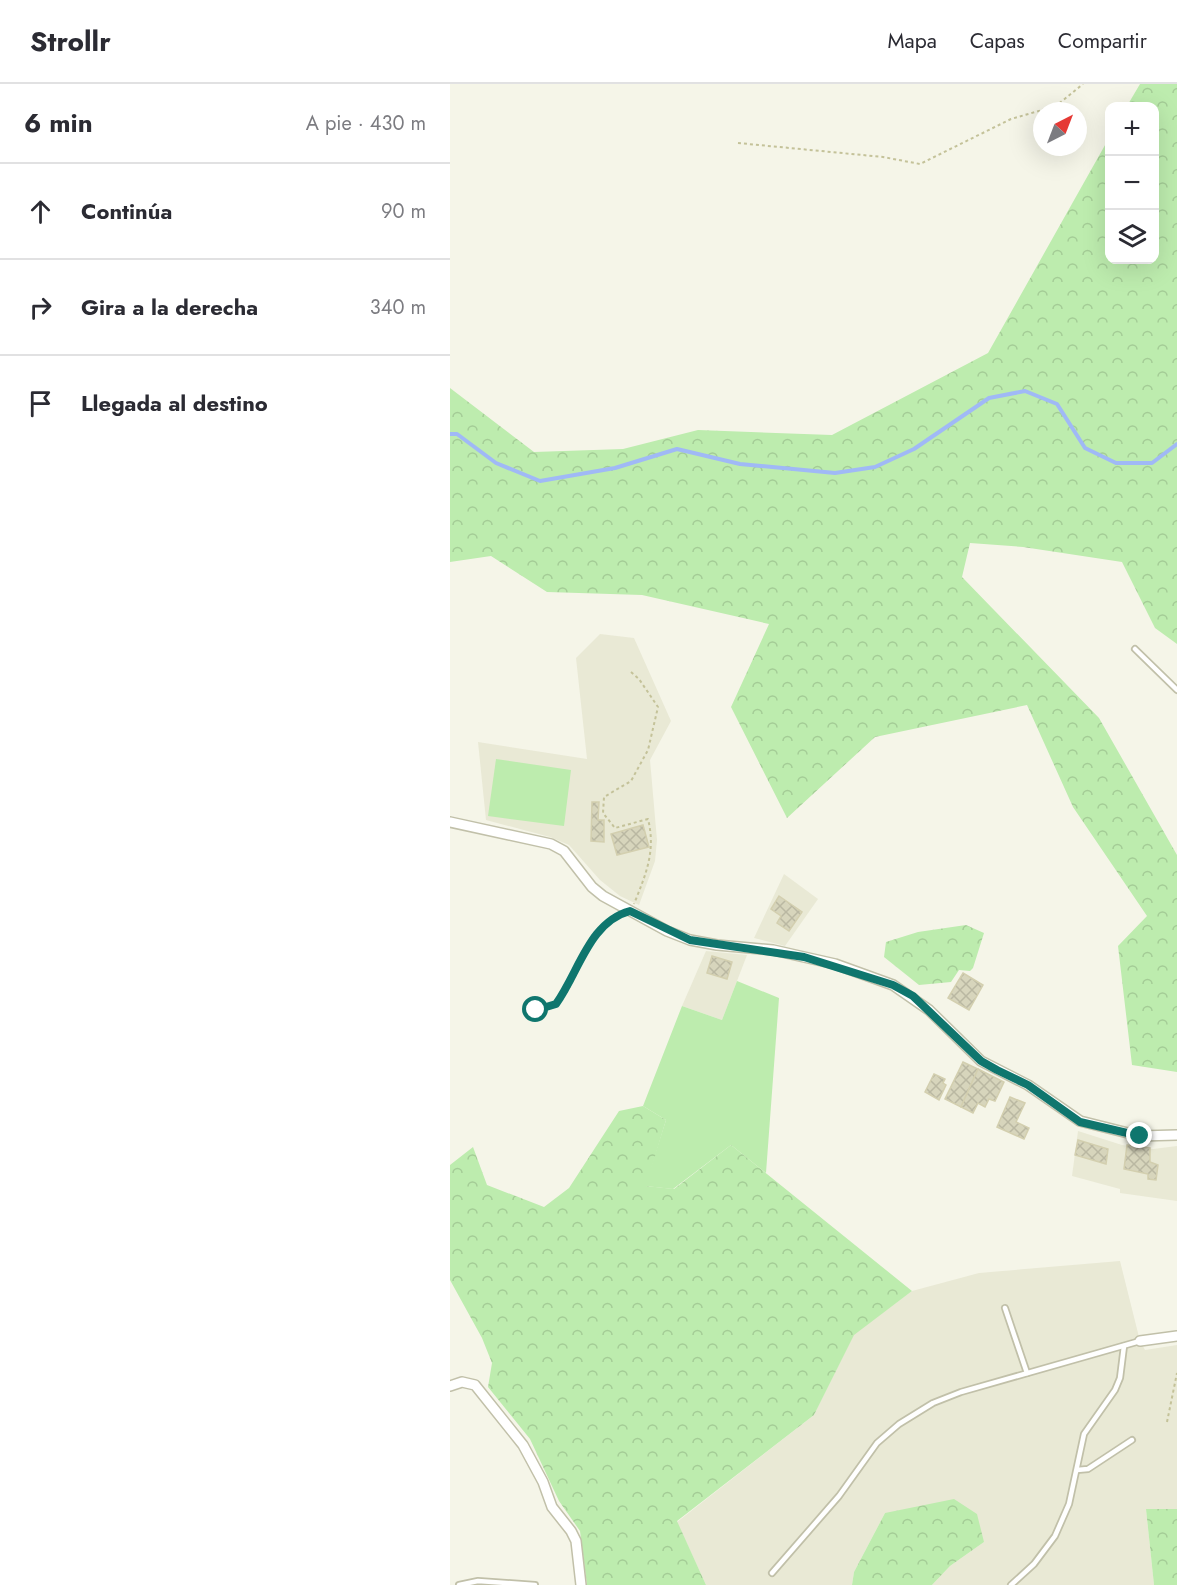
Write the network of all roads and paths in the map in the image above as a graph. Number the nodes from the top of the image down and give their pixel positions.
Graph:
1 (1083, 84) edge
2 (738, 143) dead end
3 (1135, 649) dead end
4 (631, 672) dead end
5 (1177, 690) edge
6 (450, 822) edge
7 (630, 911) junction
8 (536, 1010) dead end
9 (1177, 1135) edge
10 (1005, 1308) dead end
11 (1177, 1336) edge
12 (1140, 1341) joint
13 (1124, 1346) junction
14 (1027, 1373) junction
15 (1177, 1373) edge
16 (450, 1386) edge
17 (1167, 1422) dead end
18 (1132, 1440) dead end
19 (1077, 1470) junction
20 (772, 1573) dead end
21 (459, 1585) edge
22 (535, 1585) edge
23 (581, 1585) edge
24 (1011, 1585) edge

1 - 2 path
3 - 5 lane
4 - 7 path
6 - 7 street
7 - 8 path
7 - 9 street
10 - 14 lane
11 - 12 street
12 - 13 lane
13 - 14 lane
13 - 19 lane
14 - 20 lane
15 - 17 path
16 - 23 street
18 - 19 lane
19 - 24 lane
21 - 22 lane

